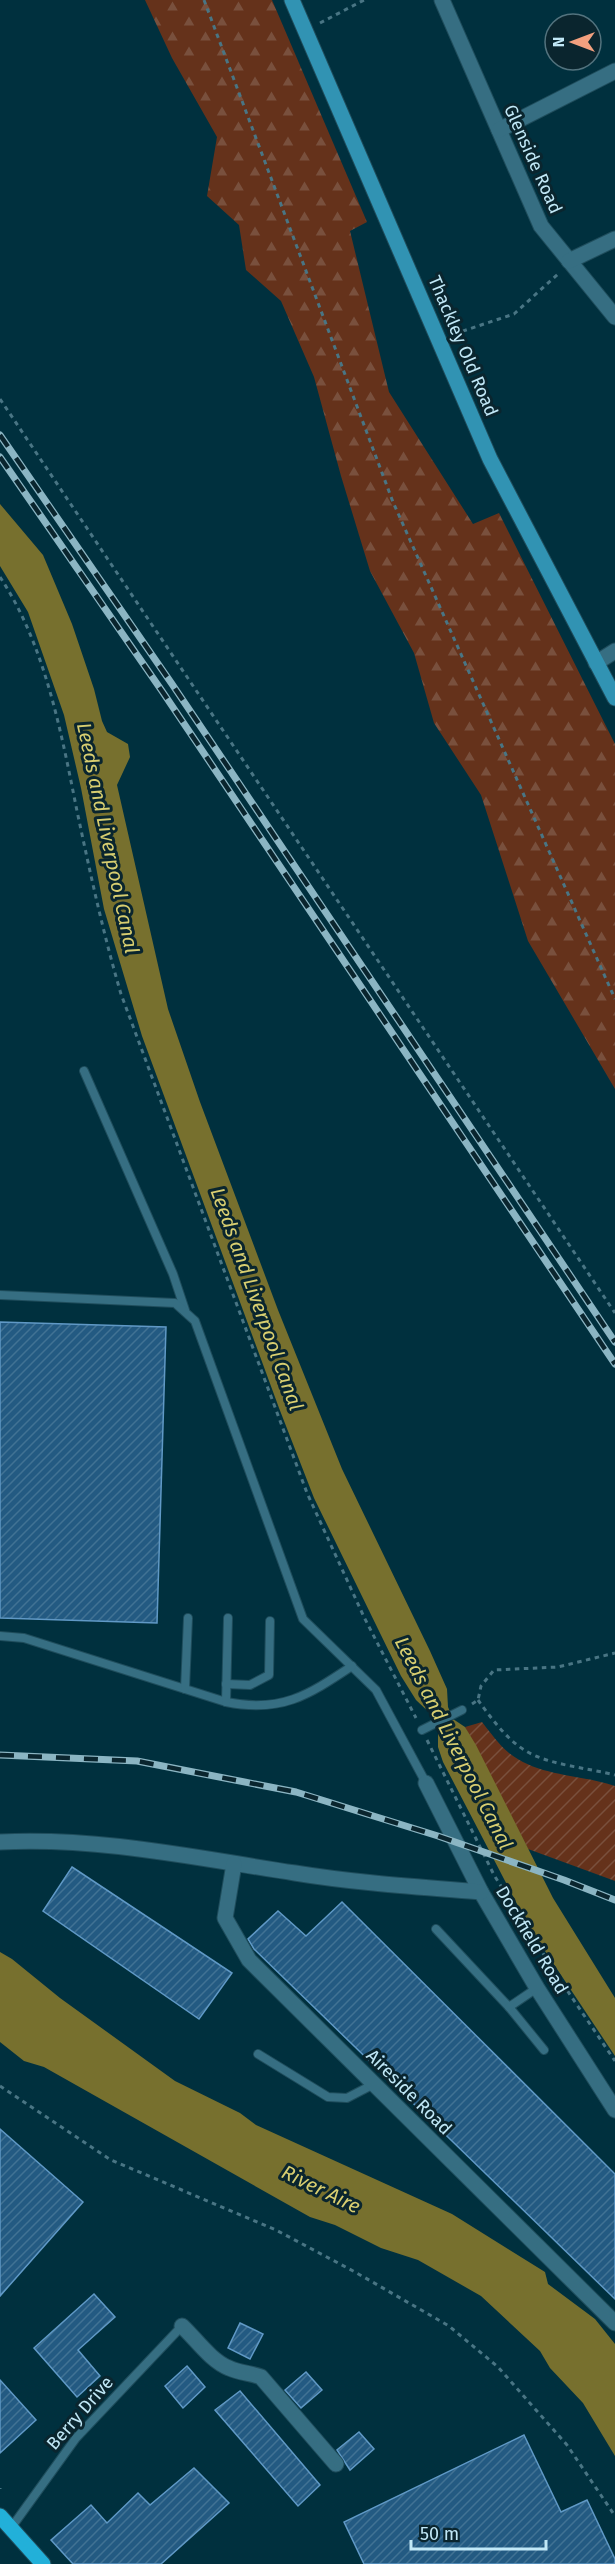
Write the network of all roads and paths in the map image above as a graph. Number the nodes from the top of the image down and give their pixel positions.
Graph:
1 (204, 0) edge
2 (292, 0) edge
3 (364, 0) edge
4 (442, 0) edge
5 (318, 23) dead end
6 (615, 71) edge
7 (499, 129) junction
8 (615, 239) edge
9 (570, 262) junction
10 (615, 317) edge
11 (438, 339) junction
12 (0, 399) edge
13 (0, 577) edge
14 (615, 651) edge
15 (596, 663) junction
16 (615, 698) edge
17 (615, 999) edge
18 (84, 1071) dead end
19 (0, 1295) edge
20 (186, 1313) junction
21 (615, 1313) edge
22 (188, 1618) dead end
23 (228, 1618) dead end
24 (270, 1621) dead end
25 (0, 1635) edge
26 (615, 1653) edge
27 (352, 1666) junction
28 (226, 1684) junction
29 (185, 1689) junction
30 (478, 1700) junction
31 (226, 1702) junction
32 (462, 1710) joint
33 (422, 1730) junction
34 (615, 1775) edge
35 (426, 1783) joint
36 (0, 1842) edge
37 (234, 1864) junction
38 (481, 1892) junction
39 (436, 1929) dead end
40 (537, 1988) junction
41 (509, 2007) junction
42 (544, 2050) dead end
43 (258, 2054) dead end
44 (615, 2061) edge
45 (374, 2084) junction
46 (0, 2086) edge
47 (615, 2110) edge
48 (615, 2323) edge
49 (182, 2326) joint
50 (336, 2464) dead end
51 (0, 2516) edge
52 (615, 2516) edge
53 (11, 2528) junction
54 (43, 2564) edge

1 - 17 path
2 - 11 street, Thackley Old Road
3 - 5 path
4 - 7 street, Glenside Road
6 - 7 street
7 - 9 street, Glenside Road
8 - 9 street
9 - 10 street, Glenside Road
9 - 11 path
11 - 15 street, Thackley Old Road
12 - 21 path
13 - 33 path
14 - 15 street
15 - 16 street, Thackley Old Road
18 - 20 lane
19 - 20 lane
20 - 27 lane
22 - 29 lane
23 - 28 lane
24 - 28 lane
25 - 29 lane
26 - 30 path
27 - 31 lane
27 - 35 lane
28 - 31 lane
29 - 31 lane
30 - 32 path
30 - 34 path
32 - 33 lane
33 - 44 path
35 - 38 street, Dockfield Road
36 - 37 street
37 - 38 street
37 - 45 street, Aireside Road
38 - 40 street, Dockfield Road
39 - 41 lane
40 - 41 lane
40 - 47 street, Dockfield Road
41 - 42 lane
43 - 45 lane
45 - 48 street, Aireside Road
46 - 52 path
49 - 50 street
49 - 53 lane, Berry Drive
51 - 53 main road
53 - 54 main road

